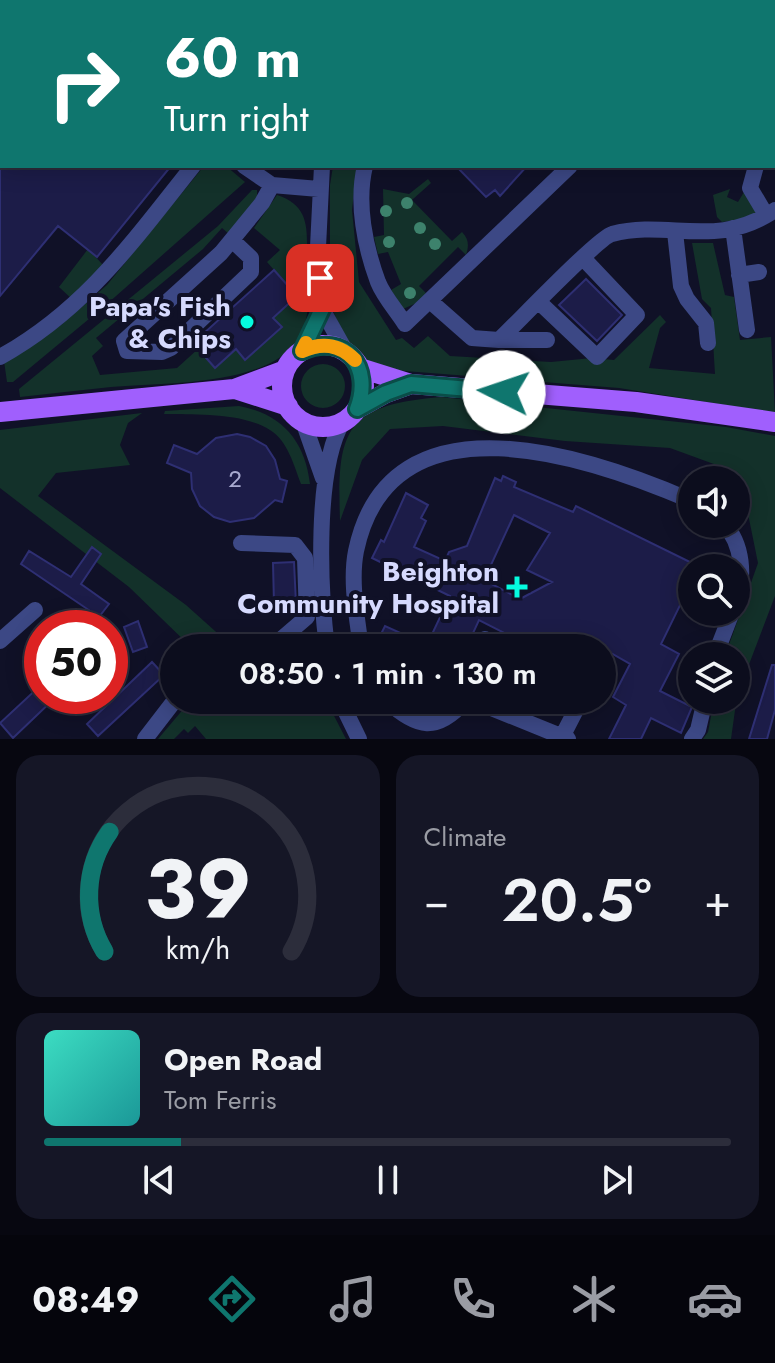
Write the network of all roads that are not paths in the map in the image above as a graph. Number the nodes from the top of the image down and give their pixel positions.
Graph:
1 (191, 168) edge
2 (247, 168) edge
3 (322, 168) edge
4 (365, 168) edge
5 (568, 168) edge
6 (755, 168) edge
7 (272, 185) junction
8 (319, 189) junction
9 (771, 212) edge
10 (733, 228) junction
11 (675, 232) junction
12 (232, 240) junction
13 (583, 258) junction
14 (759, 272) dead end
15 (739, 275) junction
16 (430, 301) junction
17 (539, 302) junction
18 (322, 309) junction
19 (747, 330) dead end
20 (499, 340) junction
21 (547, 340) dead end
22 (708, 343) dead end
23 (302, 351) junction
24 (0, 357) edge
25 (353, 360) junction
26 (285, 370) junction
27 (411, 384) junction
28 (234, 389) junction
29 (0, 412) edge
30 (295, 414) junction
31 (350, 415) junction
32 (775, 422) edge
33 (323, 480) junction
34 (678, 495) edge
35 (241, 543) dead end
36 (24, 620) edge
37 (287, 634) edge
38 (326, 634) edge
39 (360, 634) edge
40 (0, 641) edge
41 (164, 714) edge
42 (347, 714) edge
43 (401, 714) edge
44 (451, 714) edge
45 (509, 714) edge
46 (575, 714) edge
47 (702, 714) edge
48 (527, 723) junction
49 (566, 737) edge
50 (145, 739) edge
51 (359, 739) edge
52 (520, 739) edge
53 (692, 739) edge

1 - 24 street
2 - 7 street
3 - 8 street
4 - 16 street
5 - 16 street
6 - 9 street
7 - 8 street
7 - 12 street
8 - 18 street
9 - 10 street
10 - 11 street
10 - 15 street
11 - 13 street
11 - 22 street
12 - 12 street
13 - 17 street
13 - 17 street
14 - 15 street
15 - 19 street
16 - 20 street
17 - 20 street
18 - 23 street
18 - 25 street
20 - 21 street
23 - 25 main road
23 - 26 main road
25 - 27 main road
25 - 31 main road
26 - 28 main road
26 - 30 main road
27 - 31 main road
27 - 32 main road
28 - 29 main road
28 - 30 main road
30 - 31 main road
30 - 33 street
31 - 33 street
33 - 38 street
34 - 39 street
35 - 37 street
36 - 40 street
41 - 50 street
42 - 51 street
43 - 44 street
45 - 48 street
46 - 49 street
47 - 53 street
48 - 49 street
48 - 52 street

